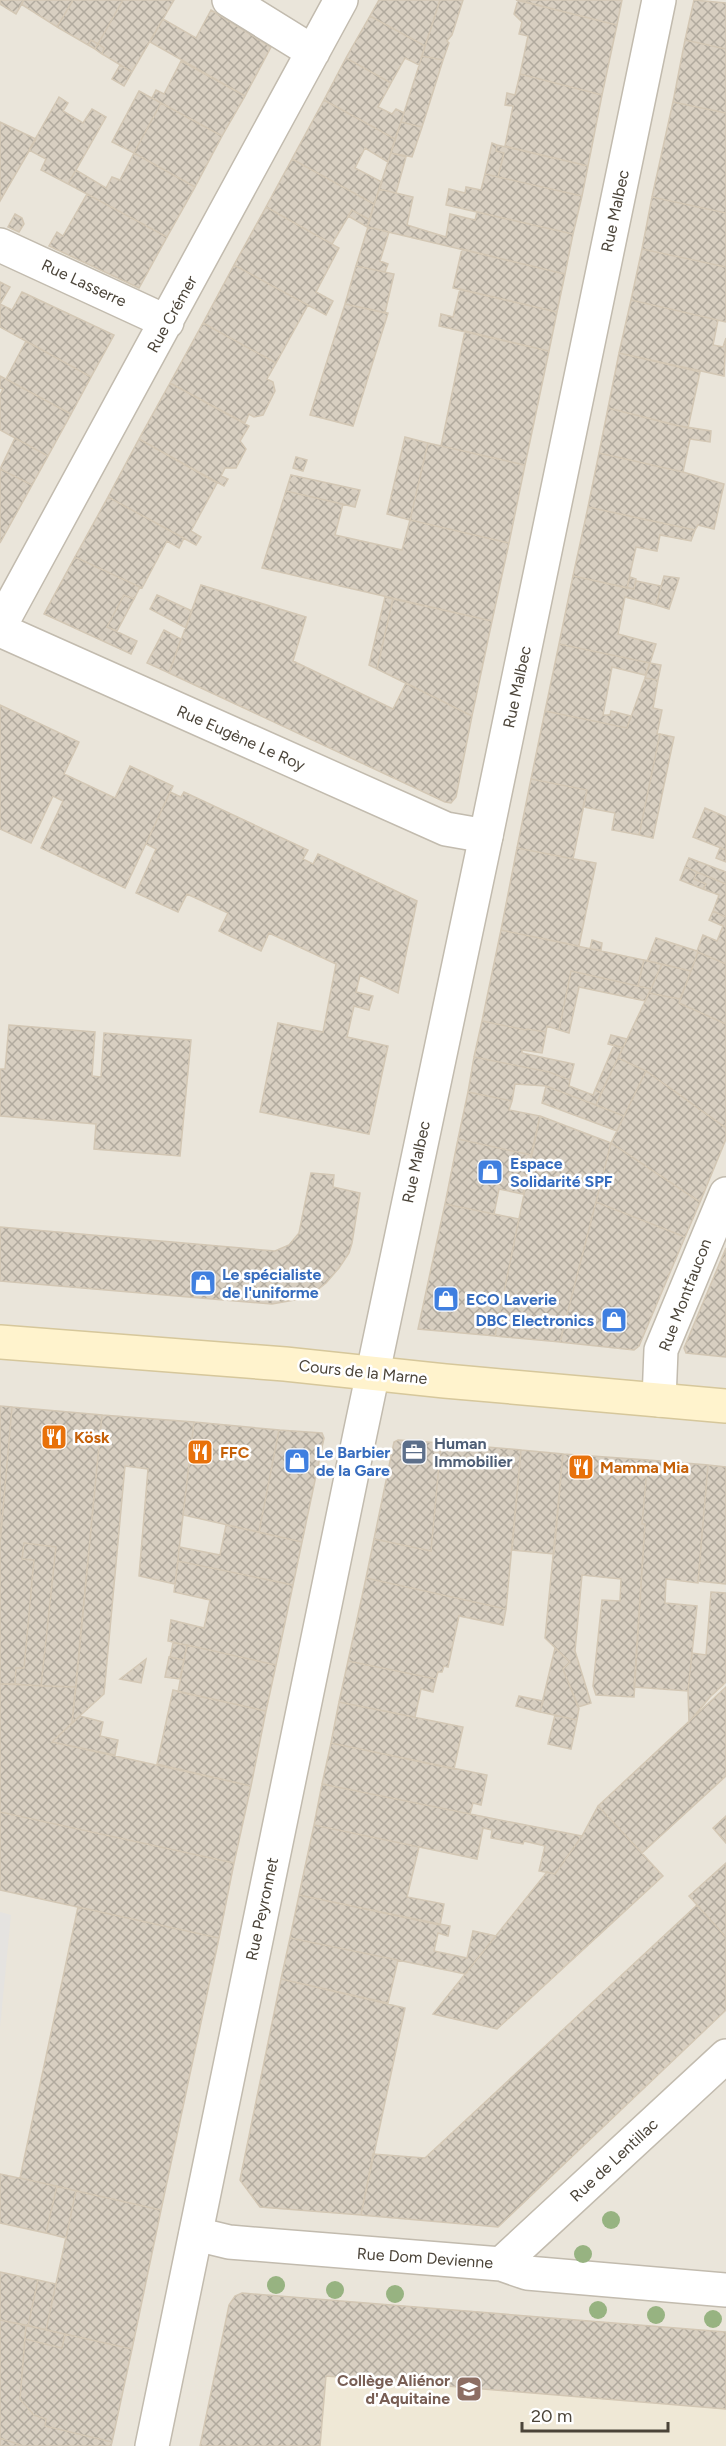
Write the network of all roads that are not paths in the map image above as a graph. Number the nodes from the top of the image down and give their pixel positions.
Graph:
1 (228, 0) edge
2 (341, 0) edge
3 (659, 0) edge
4 (313, 52) junction
5 (0, 244) edge
6 (167, 322) junction
7 (0, 628) edge
8 (486, 837) junction
9 (726, 1194) edge
10 (0, 1342) edge
11 (373, 1373) junction
12 (659, 1400) junction
13 (726, 1406) edge
14 (726, 2056) edge
15 (196, 2234) junction
16 (501, 2264) junction
17 (726, 2290) edge
18 (152, 2446) edge

1 - 4 street
2 - 4 street, Rue Crémer
3 - 8 street, Rue Malbec
4 - 6 street, Rue Crémer
5 - 6 street, Rue Lasserre
6 - 7 street, Rue Crémer
7 - 8 street, Rue Eugène Le Roy
8 - 11 street, Rue Malbec
9 - 12 street, Rue Montfaucon
10 - 11 main road, Cours de la Marne
11 - 12 main road, Cours de la Marne
11 - 15 street, Rue Peyronnet
12 - 13 main road, Cours de la Marne
14 - 16 street, Rue de Lentillac
15 - 16 street, Rue Dom Devienne
15 - 18 street, Rue Peyronnet
16 - 17 street, Rue Dom Devienne

